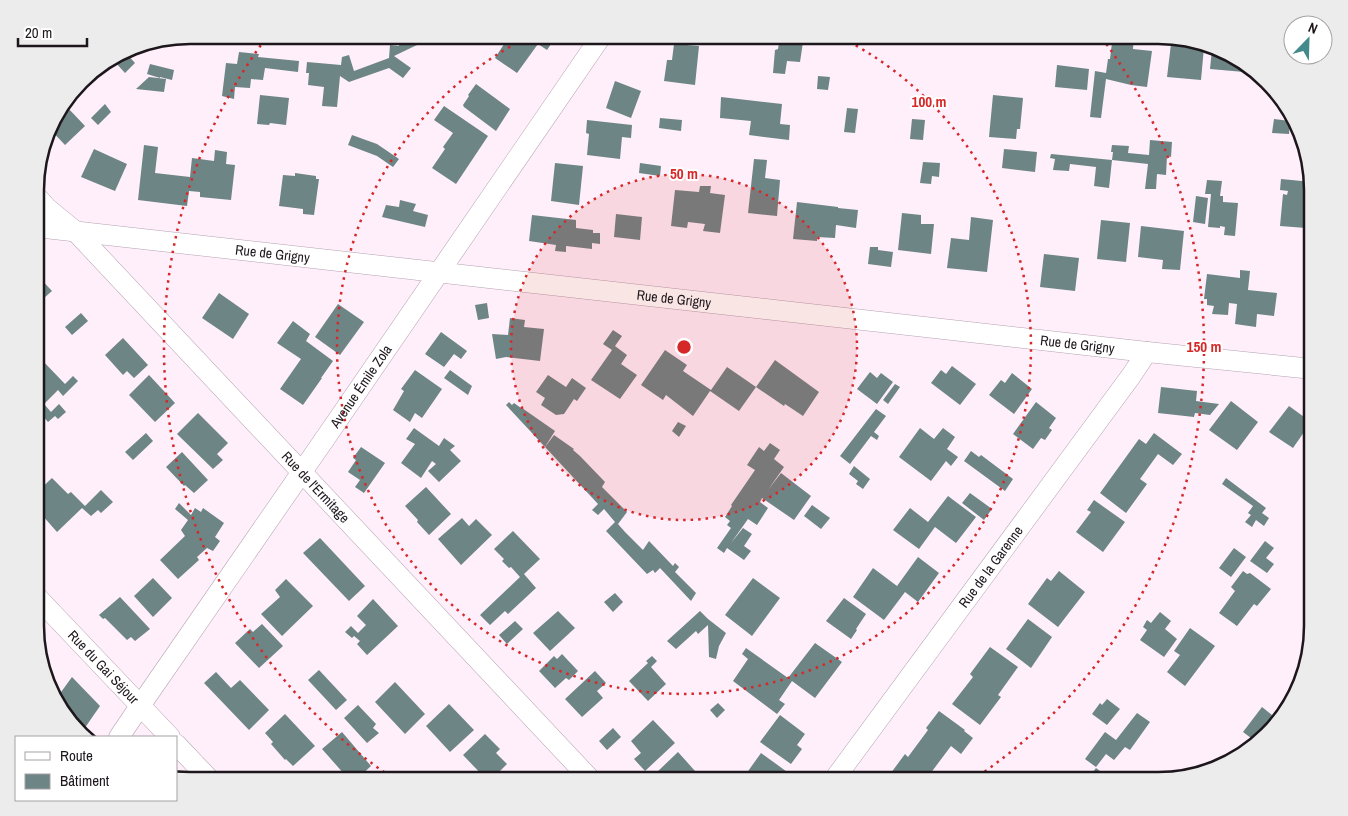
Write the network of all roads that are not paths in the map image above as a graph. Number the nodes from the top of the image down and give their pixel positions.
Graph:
1 (596, 44) edge
2 (44, 205) edge
3 (44, 228) edge
4 (75, 231) junction
5 (439, 273) junction
6 (1147, 352) junction
7 (1304, 368) edge
8 (301, 473) junction
9 (44, 604) edge
10 (140, 706) junction
11 (120, 736) edge
12 (169, 736) edge
13 (178, 746) edge
14 (202, 772) edge
15 (583, 772) edge
16 (839, 772) edge

1 - 5 street, Avenue Émile Zola
2 - 4 street, Rue de l'Ermitage
3 - 4 street, Rue de Grigny
4 - 5 street, Rue de Grigny
4 - 8 street, Rue de l'Ermitage
5 - 6 street, Rue de Grigny
5 - 8 street, Avenue Émile Zola
6 - 7 street, Rue de Grigny
6 - 16 street, Rue de la Garenne
8 - 10 street, Avenue Émile Zola
8 - 15 street, Rue de l'Ermitage
9 - 10 street, Rue du Gai Séjour
10 - 11 street, Avenue Émile Zola
10 - 12 street, Rue du Gai Séjour
13 - 14 street

